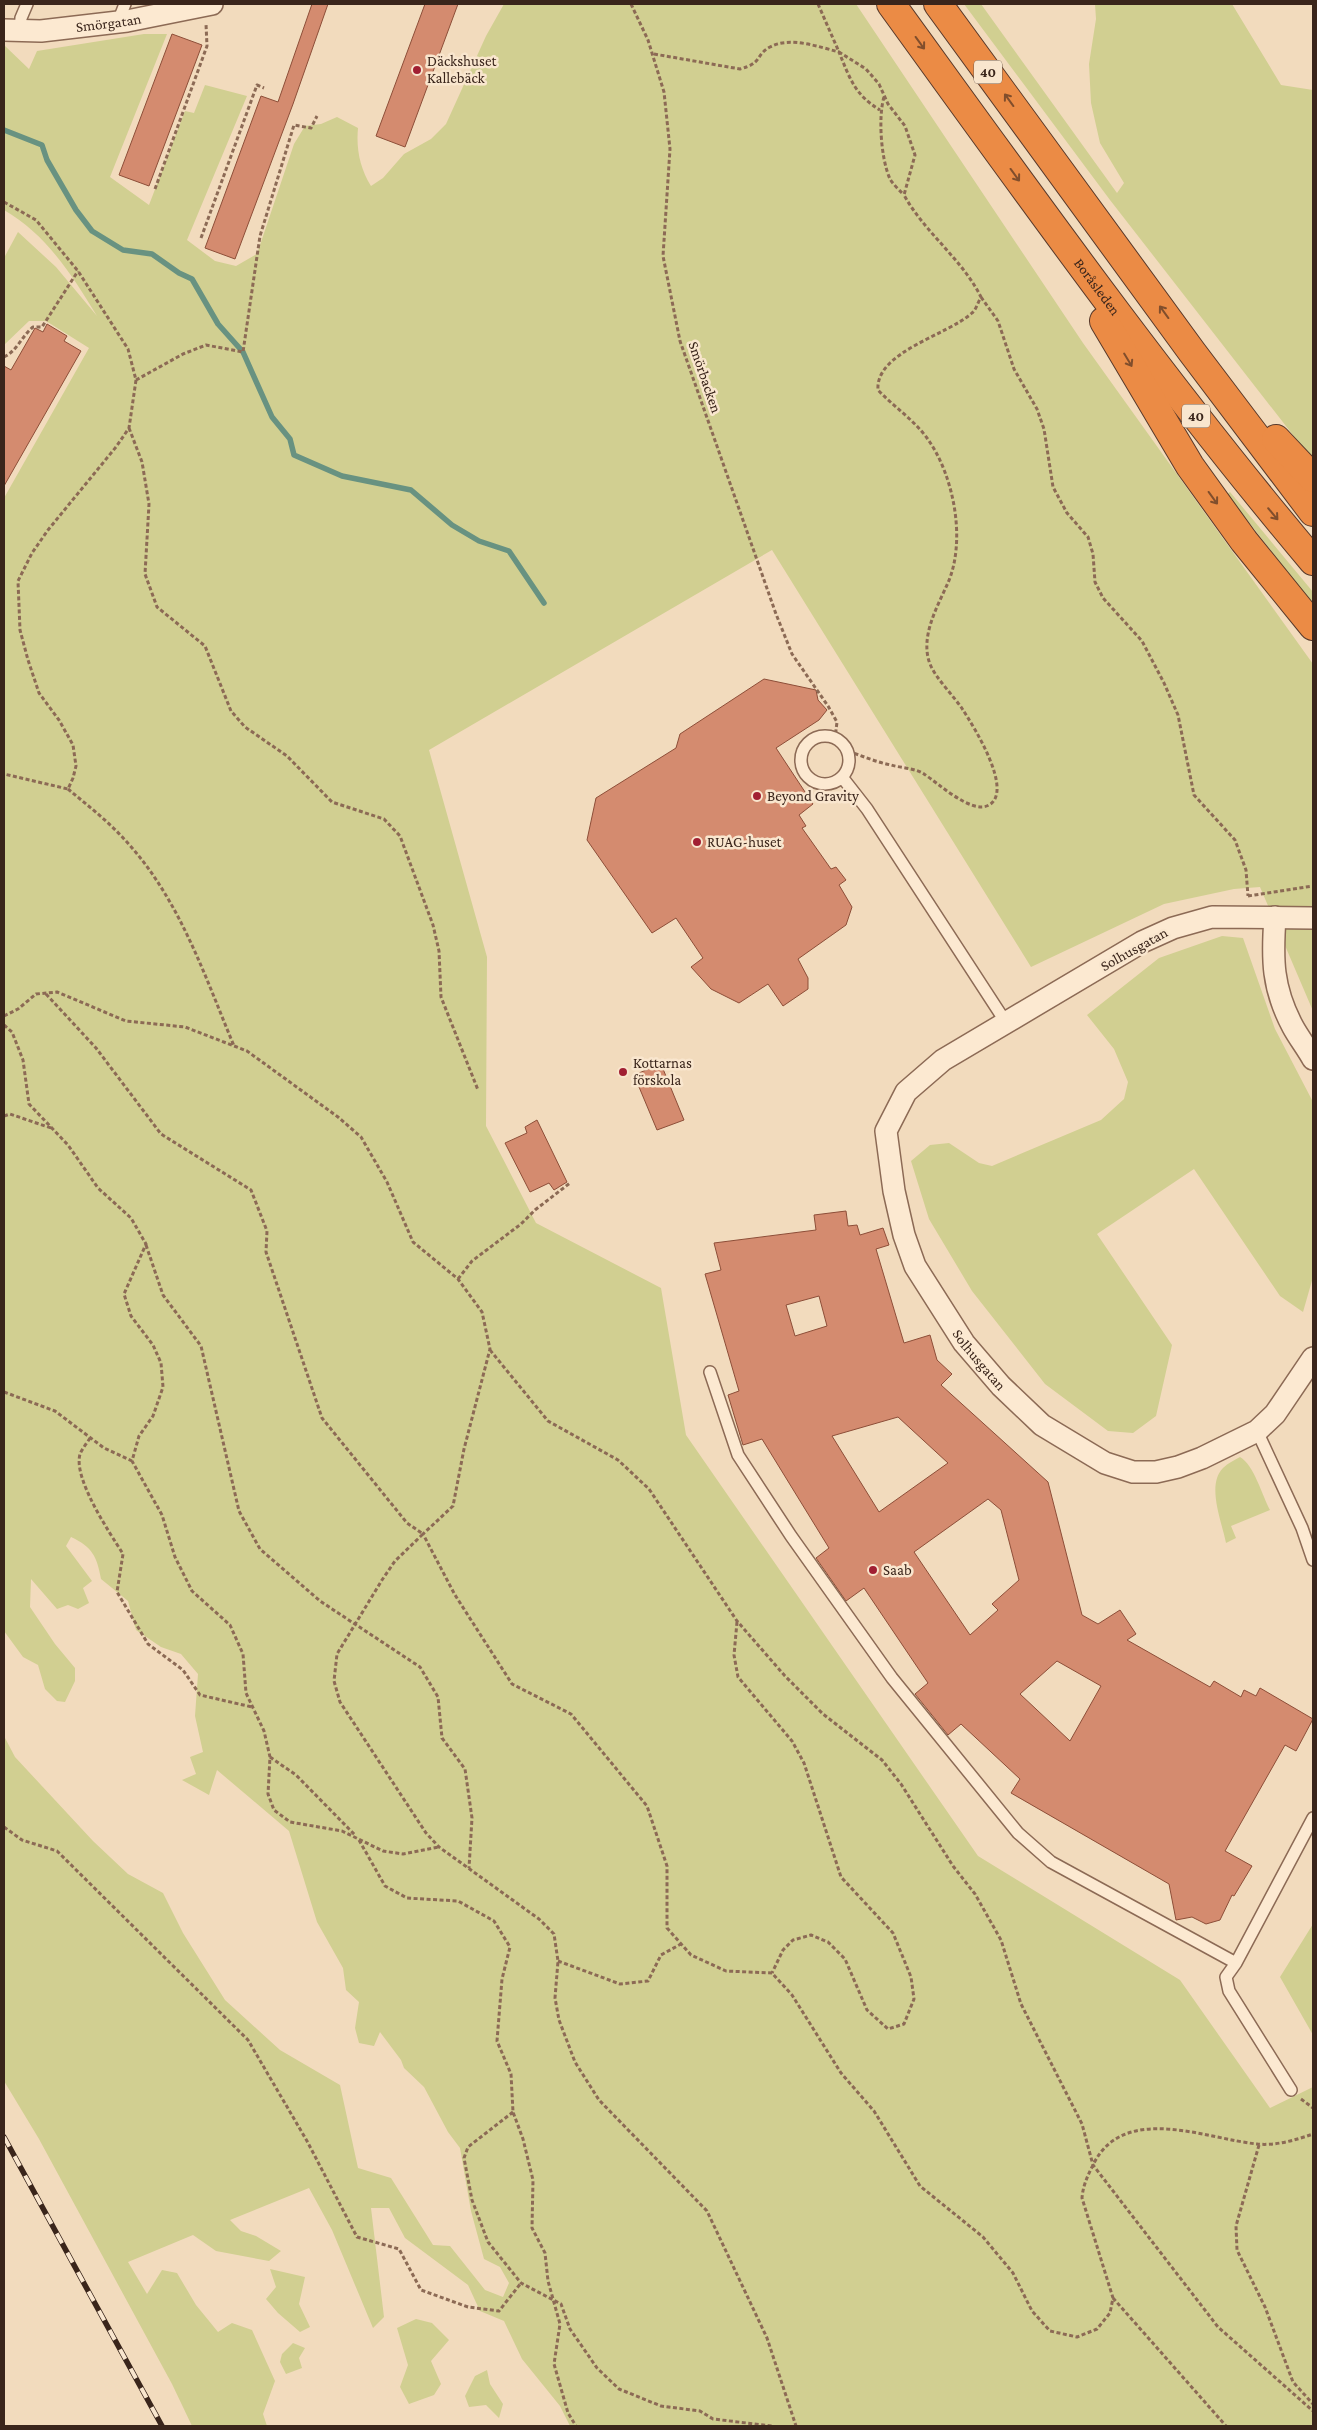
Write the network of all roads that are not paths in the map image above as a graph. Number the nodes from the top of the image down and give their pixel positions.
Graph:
1 (27, 4) edge
2 (891, 4) edge
3 (938, 4) edge
4 (208, 5) edge
5 (121, 13) edge
6 (12, 31) edge
7 (1047, 220) junction
8 (1192, 352) junction
9 (1313, 478) edge
10 (1313, 512) edge
11 (1313, 561) edge
12 (1313, 626) edge
13 (842, 777) junction
14 (1275, 917) junction
15 (1313, 918) edge
16 (1005, 1021) junction
17 (1313, 1060) edge
18 (1313, 1358) edge
19 (710, 1372) dead end
20 (1257, 1431) junction
21 (1313, 1560) edge
22 (1313, 1818) edge
23 (1236, 1963) junction
24 (1291, 2090) dead end

1 - 6 lane
2 -> 7 highway, Boråsleden / 40
8 -> 3 highway, 40
4 - 5 street, Smörgatan
5 - 6 street, Smörgatan
7 -> 11 highway, Boråsleden / 40
7 -> 12 highway
8 - 9 highway
8 - 10 highway, 40
13 - 13 lane
13 - 16 lane
14 - 15 street, Solhusgatan
14 - 16 street, Solhusgatan
14 - 17 street
16 - 20 street, Solhusgatan
18 - 20 street, Solhusgatan
19 - 23 lane
20 - 21 lane
22 - 23 lane
23 - 24 lane

